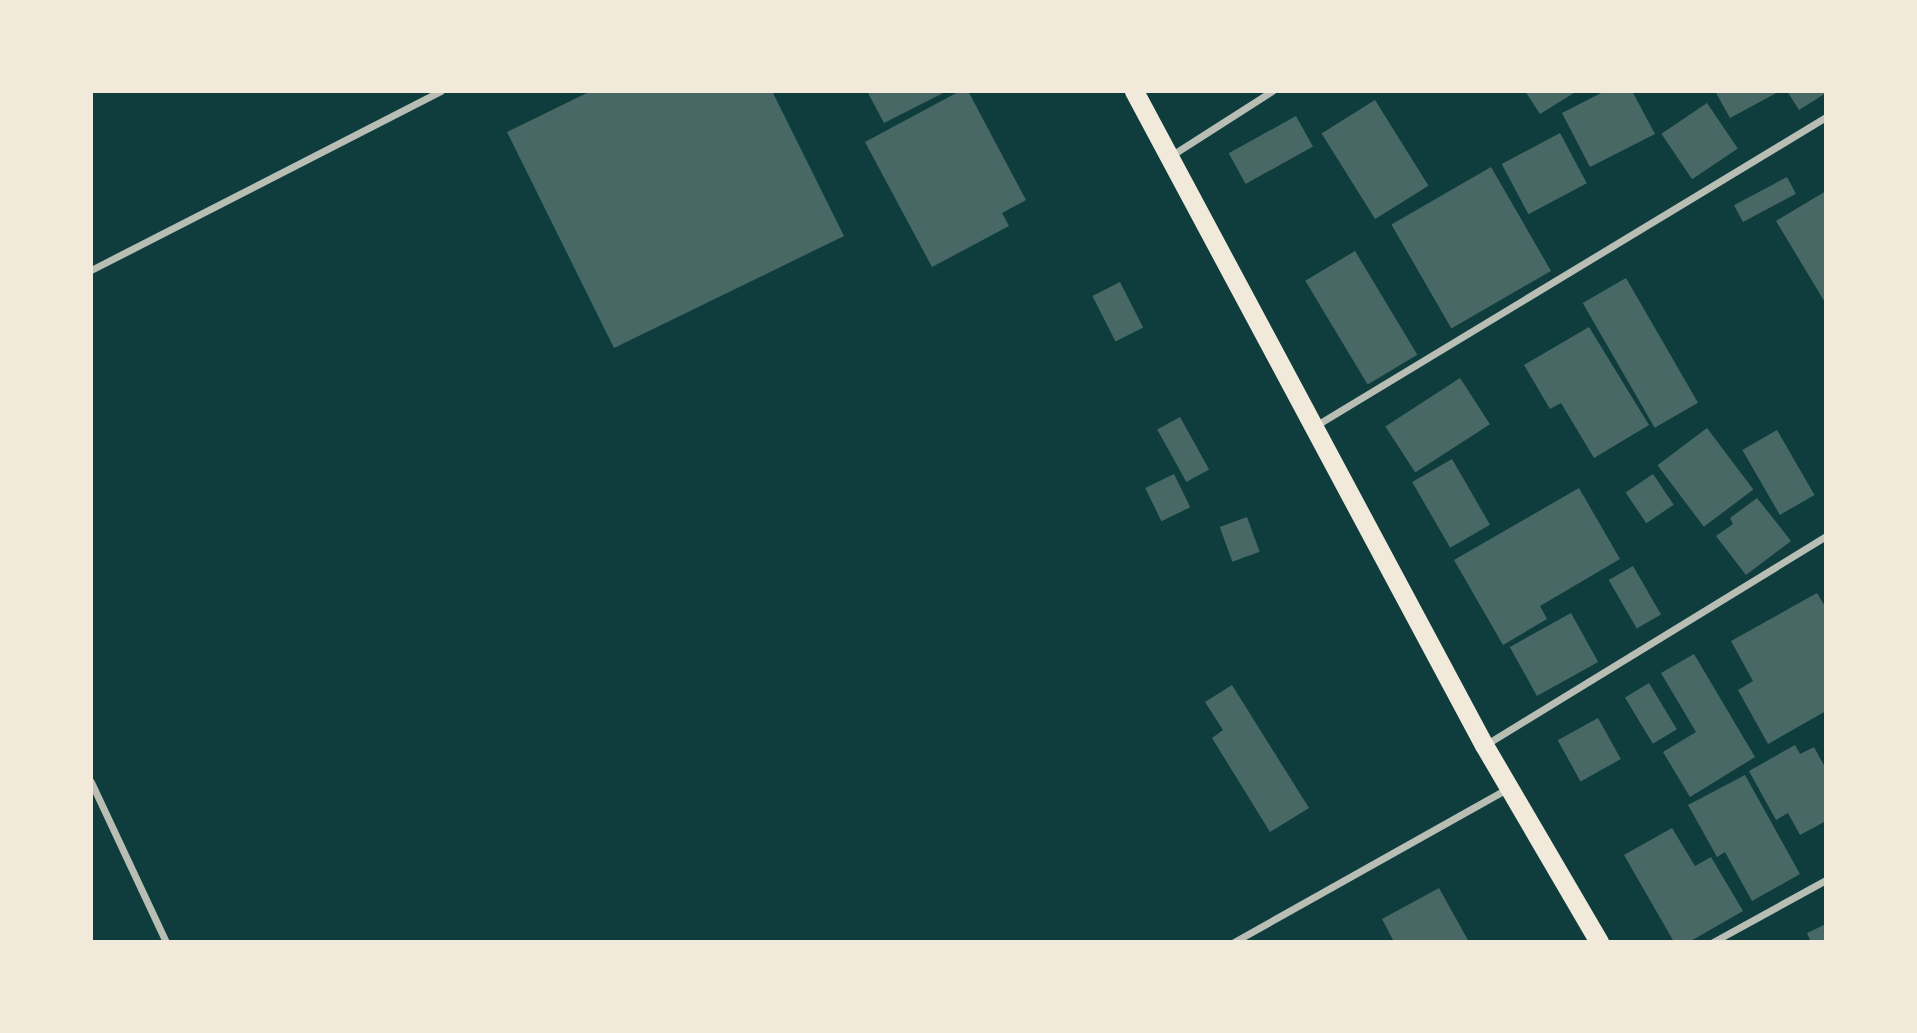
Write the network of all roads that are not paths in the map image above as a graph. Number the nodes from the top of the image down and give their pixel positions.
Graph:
1 (441, 91) edge
2 (1134, 91) edge
3 (1272, 91) edge
4 (1826, 117) edge
5 (1171, 156) junction
6 (91, 270) edge
7 (1312, 428) junction
8 (1826, 536) edge
9 (1484, 745) junction
10 (91, 782) edge
11 (1510, 787) junction
12 (1826, 880) edge
13 (166, 942) edge
14 (1234, 942) edge
15 (1600, 942) edge
16 (1713, 942) edge

1 - 6 street
2 - 5 highway
3 - 5 street
4 - 7 street
5 - 7 highway
7 - 9 highway
8 - 9 street
9 - 11 highway
10 - 13 street
11 - 14 street
11 - 15 highway
12 - 16 street

